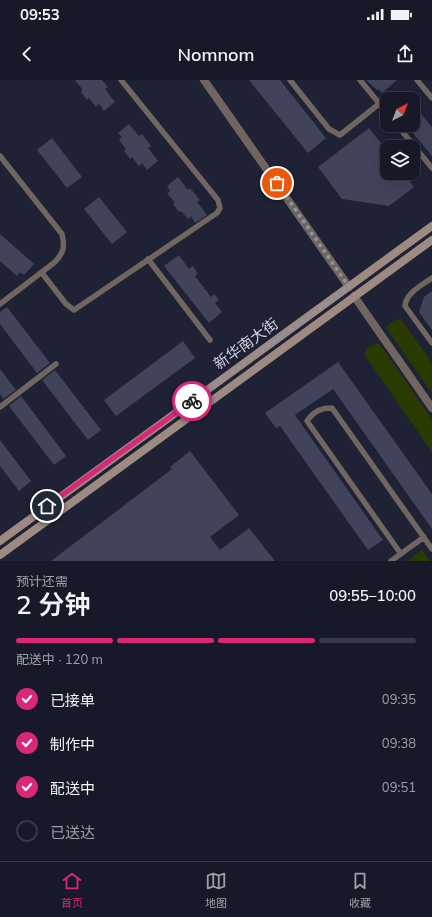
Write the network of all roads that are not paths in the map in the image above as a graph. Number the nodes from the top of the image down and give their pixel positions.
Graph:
1 (121, 80) edge
2 (204, 80) edge
3 (290, 80) edge
4 (360, 80) edge
5 (417, 80) edge
6 (432, 98) edge
7 (379, 104) joint
8 (402, 132) edge
9 (0, 156) edge
10 (432, 168) edge
11 (432, 226) edge
12 (432, 240) edge
13 (148, 259) junction
14 (42, 273) junction
15 (432, 278) edge
16 (349, 287) junction
17 (354, 296) junction
18 (0, 304) edge
19 (210, 340) dead end
20 (432, 343) edge
21 (56, 364) dead end
22 (0, 407) edge
23 (432, 408) edge
24 (424, 538) junction
25 (0, 541) edge
26 (432, 549) edge
27 (401, 554) junction
28 (0, 555) edge
29 (391, 561) edge

1 - 13 lane
2 - 16 street
3 - 7 lane
4 - 7 lane
5 - 6 lane
8 - 10 lane
9 - 14 lane
11 - 16 main road, 新华南大街
12 - 17 main road, 新华南大街
13 - 14 lane
13 - 19 lane
14 - 18 lane
15 - 20 lane
16 - 25 main road, 新华南大街
17 - 23 street
17 - 28 main road, 新华南大街
21 - 22 lane
24 - 26 lane
24 - 27 lane
24 - 27 lane
27 - 29 lane

